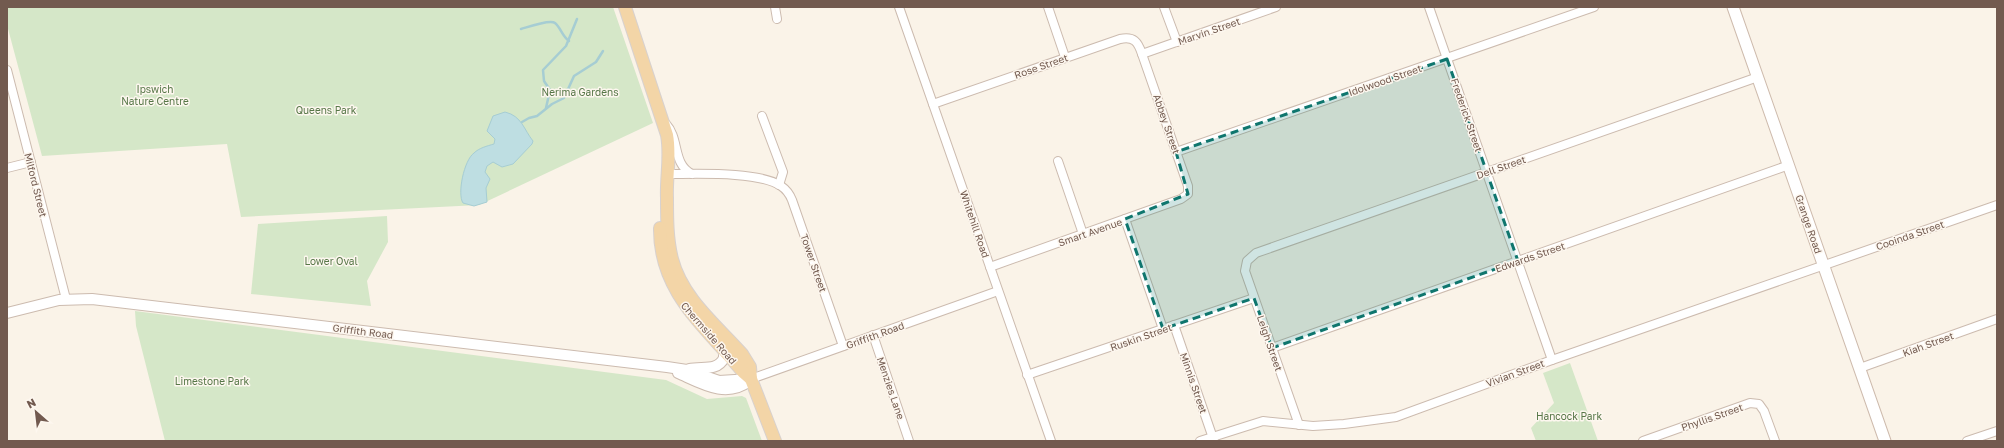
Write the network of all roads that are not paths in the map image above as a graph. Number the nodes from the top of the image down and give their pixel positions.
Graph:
1 (624, 7) edge
2 (775, 7) edge
3 (899, 7) edge
4 (1048, 7) edge
5 (1164, 7) edge
6 (1276, 7) edge
7 (1429, 7) edge
8 (1594, 7) edge
9 (1733, 7) edge
10 (777, 19) dead end
11 (1177, 42) junction
12 (1142, 54) junction
13 (1065, 57) junction
14 (1447, 59) junction
15 (7, 70) edge
16 (1758, 77) junction
17 (933, 104) junction
18 (762, 116) dead end
19 (664, 122) junction
20 (1176, 152) junction
21 (1058, 161) dead end
22 (31, 162) junction
23 (1788, 165) junction
24 (7, 168) edge
25 (1487, 172) junction
26 (668, 174) junction
27 (694, 174) junction
28 (779, 185) junction
29 (667, 190) junction
30 (1188, 194) joint
31 (1997, 205) edge
32 (1125, 219) junction
33 (1083, 234) junction
34 (1247, 261) joint
35 (1518, 261) junction
36 (1824, 265) junction
37 (990, 267) junction
38 (998, 291) junction
39 (1254, 298) junction
40 (66, 299) junction
41 (7, 312) edge
42 (1997, 319) edge
43 (1174, 326) junction
44 (1163, 329) junction
45 (873, 335) junction
46 (843, 346) junction
47 (724, 348) junction
48 (1272, 348) junction
49 (1552, 360) junction
50 (660, 366) junction
51 (1860, 368) junction
52 (683, 369) junction
53 (1028, 375) junction
54 (752, 379) junction
55 (1299, 425) junction
56 (1997, 431) edge
57 (1213, 439) edge
58 (775, 441) edge
59 (909, 441) edge
60 (1051, 441) edge
61 (1200, 441) edge
62 (1643, 441) edge
63 (1775, 441) edge
64 (1885, 441) edge
65 (1967, 441) edge

1 - 19 main road, Chermside Road
2 - 10 street
3 - 17 street, Whitehill Road
4 - 13 street
5 - 11 street
6 - 11 street, Marvin Street
7 - 14 street, Frederick Street
8 - 14 street, Idolwood Street
9 - 16 main road, Grange Road
11 - 12 street, Marvin Street
12 - 13 street, Rose Street
12 - 20 street, Abbey Street
13 - 17 street, Rose Street
14 - 20 street, Idolwood Street
14 - 25 street, Frederick Street
15 - 22 street, Milford Street
16 - 23 main road, Grange Road
16 - 25 street, Dell Street
17 - 37 street, Whitehill Road
18 - 28 street
19 - 26 main road, Chermside Road
19 - 27 street
20 - 30 street, Abbey Street
21 - 33 street
22 - 24 street
22 - 40 street, Milford Street
23 - 35 street, Edwards Street
23 - 36 main road, Grange Road
25 - 34 street, Dell Street
25 - 35 street, Frederick Street
26 - 27 street
26 - 29 main road, Chermside Road
27 - 28 street
28 - 46 street, Tower Street
29 - 47 main road, Chermside Road
29 - 54 main road, Chermside Road
30 - 32 street, Smart Avenue
31 - 36 street, Cooinda Street
32 - 33 street, Smart Avenue
32 - 44 street
33 - 37 street, Smart Avenue
34 - 39 street, Leigh Street
35 - 48 street, Edwards Street
35 - 49 street, Frederick Street
36 - 49 street, Vivian Street
36 - 51 main road, Grange Road
37 - 38 street, Whitehill Road
38 - 45 street, Griffith Road
38 - 53 street, Whitehill Road
39 - 43 street, Ruskin Street
39 - 48 street, Leigh Street
40 - 41 street, Griffith Road
40 - 50 street, Griffith Road
42 - 51 street, Kiah Street
43 - 44 street, Ruskin Street
43 - 57 street, Minnis Street
44 - 53 street, Ruskin Street
45 - 46 street, Griffith Road
45 - 59 street, Menzies Lane
46 - 54 street, Griffith Road
47 - 52 street
47 - 54 main road, Chermside Road
48 - 55 street, Leigh Street
49 - 55 street, Vivian Street
50 - 52 street, Griffith Road
50 - 54 street, Griffith Road
51 - 64 main road, Grange Road
52 - 54 street, Griffith Road
53 - 60 street, Whitehill Road
54 - 58 main road, Chermside Road
55 - 57 street, Vivian Street
56 - 65 street
57 - 61 street, Vivian Street
62 - 63 street, Phyllis Street

